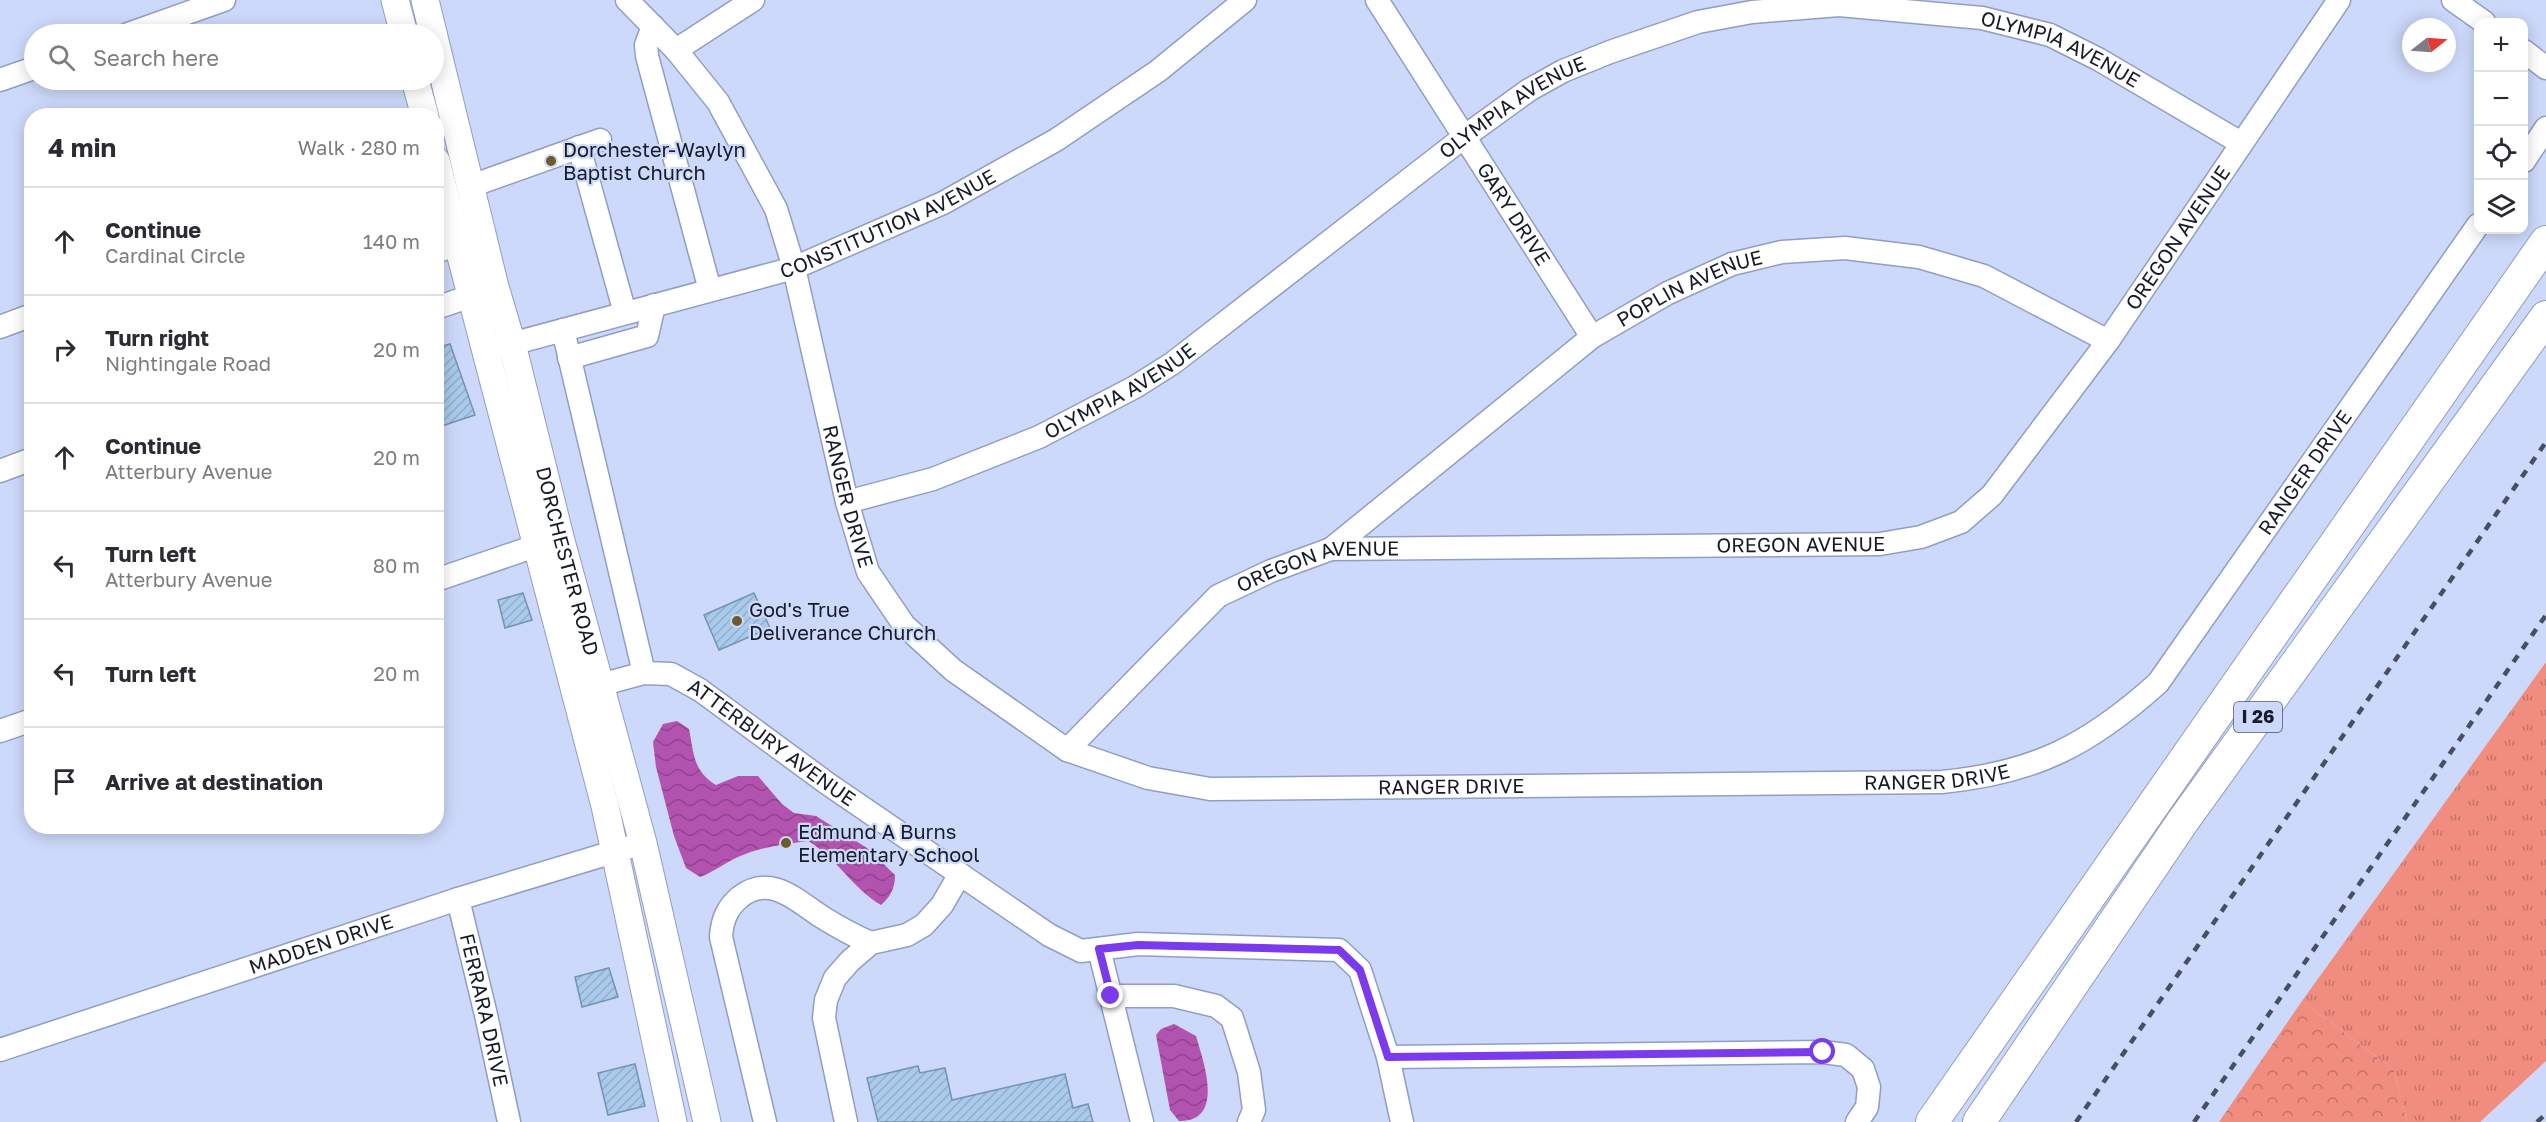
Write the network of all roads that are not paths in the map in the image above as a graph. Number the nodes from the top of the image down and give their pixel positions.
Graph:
1 (224, 0) edge
2 (395, 0) edge
3 (425, 0) edge
4 (627, 0) edge
5 (753, 0) edge
6 (1245, 0) edge
7 (1377, 0) edge
8 (2339, 0) edge
9 (2453, 0) edge
10 (2478, 18) edge
11 (156, 24) edge
12 (401, 24) edge
13 (431, 24) edge
14 (653, 26) junction
15 (676, 50) junction
16 (2528, 55) edge
17 (2546, 68) edge
18 (24, 72) edge
19 (444, 79) edge
20 (0, 80) edge
21 (418, 90) edge
22 (423, 108) edge
23 (2546, 128) edge
24 (1464, 137) junction
25 (2241, 143) junction
26 (461, 149) junction
27 (2528, 153) edge
28 (444, 156) edge
29 (444, 182) edge
30 (471, 186) junction
31 (2474, 231) edge
32 (2546, 242) edge
33 (794, 268) junction
34 (710, 290) junction
35 (483, 291) junction
36 (444, 305) edge
37 (654, 305) junction
38 (625, 313) junction
39 (2546, 317) edge
40 (24, 318) edge
41 (0, 327) edge
42 (563, 330) junction
43 (1592, 337) junction
44 (2108, 341) junction
45 (512, 344) junction
46 (486, 350) junction
47 (570, 358) junction
48 (24, 462) edge
49 (0, 471) edge
50 (847, 502) junction
51 (549, 541) junction
52 (1331, 549) junction
53 (444, 577) edge
54 (644, 673) junction
55 (588, 688) junction
56 (24, 723) edge
57 (0, 731) edge
58 (1067, 750) junction
59 (644, 843) junction
60 (615, 852) junction
61 (960, 874) junction
62 (458, 899) junction
63 (871, 943) junction
64 (1099, 949) junction
65 (1111, 996) junction
66 (0, 1050) edge
67 (1388, 1057) junction
68 (508, 1122) edge
69 (673, 1122) edge
70 (707, 1122) edge
71 (765, 1122) edge
72 (846, 1122) edge
73 (1142, 1122) edge
74 (1249, 1122) edge
75 (1402, 1122) edge
76 (1857, 1122) edge
77 (1932, 1122) edge
78 (1979, 1122) edge

1 - 11 street
2 - 12 main road
3 - 13 main road, DORCHESTER ROAD
4 - 14 street, RANGER DRIVE
5 - 15 street
6 - 33 street, CONSTITUTION AVENUE
7 - 24 street, GARY DRIVE
8 - 25 street, OREGON AVENUE
9 - 10 street
14 - 15 street, RANGER DRIVE
14 - 34 street
15 - 33 street, RANGER DRIVE
16 - 17 street
18 - 20 street
19 - 26 main road, DORCHESTER ROAD
21 - 22 main road
23 - 27 street
24 - 25 street, OLYMPIA AVENUE
24 - 43 street, GARY DRIVE
24 - 50 street, OLYMPIA AVENUE
25 - 44 street, OREGON AVENUE
26 - 28 street
26 - 30 main road, DORCHESTER ROAD
29 - 35 main road, DORCHESTER ROAD
30 - 35 main road, DORCHESTER ROAD
30 - 38 street
31 - 58 street, RANGER DRIVE
32 - 77 highway, I 26
33 - 34 street, CONSTITUTION AVENUE
33 - 50 street, RANGER DRIVE
34 - 37 street, CONSTITUTION AVENUE
35 - 36 street
35 - 45 main road, DORCHESTER ROAD
35 - 46 main road, DORCHESTER ROAD
37 - 38 street, CONSTITUTION AVENUE
37 - 47 street
38 - 42 street, CONSTITUTION AVENUE
39 - 78 highway, I 26
40 - 41 street
42 - 45 street, CONSTITUTION AVENUE
42 - 47 street
43 - 44 street, POPLIN AVENUE
43 - 52 street, POPLIN AVENUE
44 - 52 street, OREGON AVENUE
45 - 46 street, CONSTITUTION AVENUE
45 - 51 main road, DORCHESTER ROAD
46 - 51 main road, DORCHESTER ROAD
47 - 54 street
48 - 49 street
50 - 58 street, RANGER DRIVE
51 - 53 street
51 - 55 main road, DORCHESTER ROAD
52 - 58 street, OREGON AVENUE
54 - 55 street, ATTERBURY AVENUE
54 - 61 street, ATTERBURY AVENUE
55 - 59 main road, DORCHESTER ROAD
55 - 60 main road, DORCHESTER ROAD
56 - 57 street
59 - 60 street, MADDEN DRIVE
59 - 70 main road, DORCHESTER ROAD
60 - 62 street, MADDEN DRIVE
60 - 69 main road, DORCHESTER ROAD
61 - 63 street
61 - 64 street, ATTERBURY AVENUE
62 - 66 street, MADDEN DRIVE
62 - 68 street, FERRARA DRIVE
63 - 71 street
63 - 72 street
64 - 65 street
64 - 67 street, ATTERBURY AVENUE
65 - 73 street
65 - 74 street
67 - 75 street, ATTERBURY AVENUE
67 - 76 street

